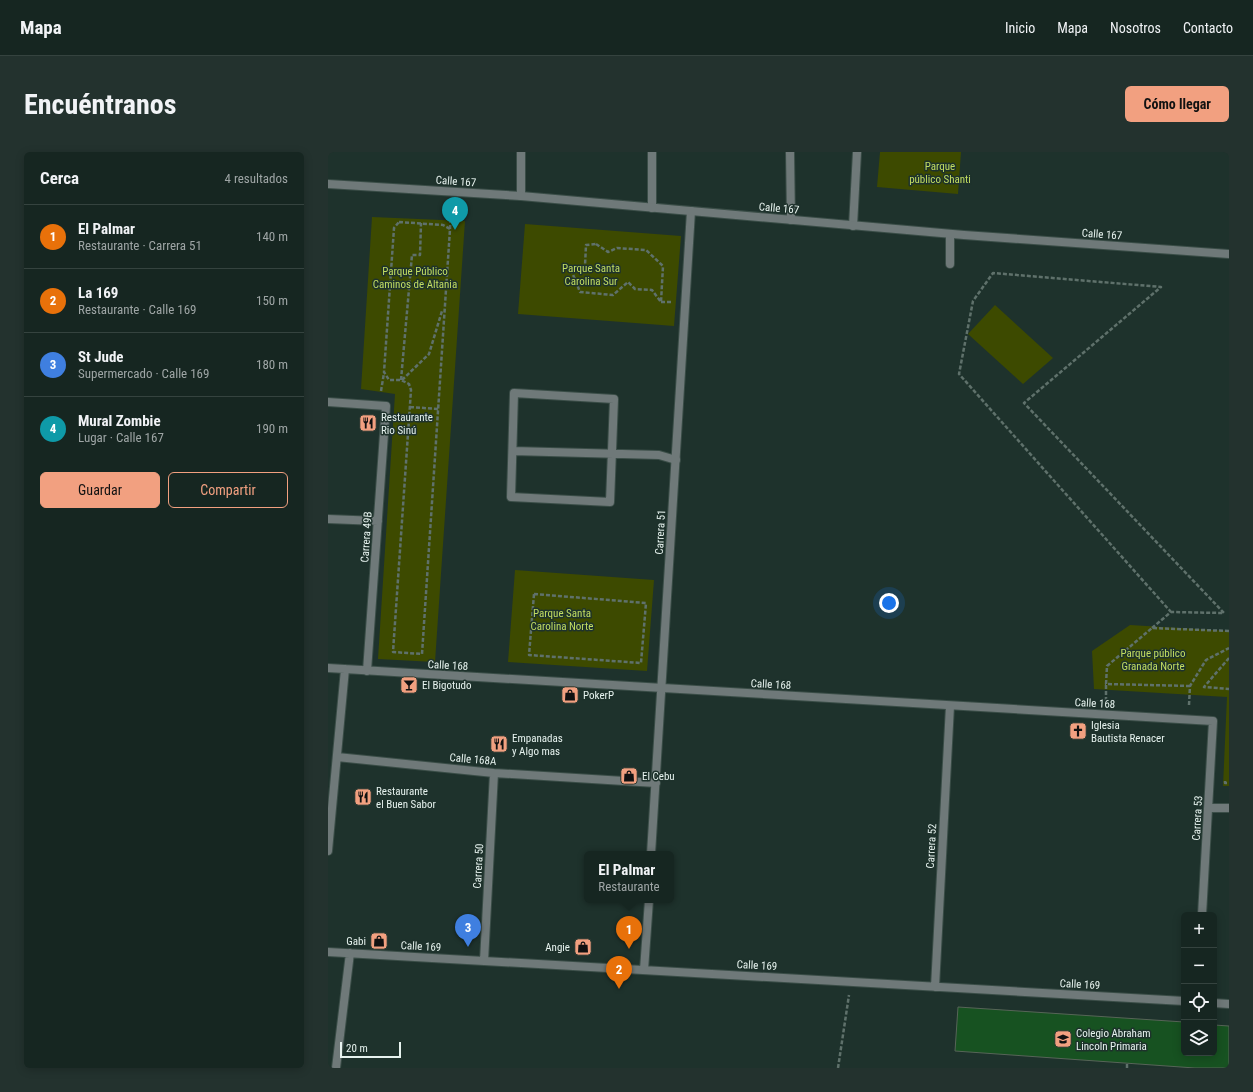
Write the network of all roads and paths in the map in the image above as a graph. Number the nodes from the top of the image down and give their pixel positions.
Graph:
1 (521, 152) edge
2 (652, 152) edge
3 (790, 152) edge
4 (857, 152) edge
5 (328, 184) edge
6 (521, 196) junction
7 (451, 208) dead end
8 (652, 208) junction
9 (691, 211) junction
10 (791, 220) junction
11 (421, 223) junction
12 (853, 226) junction
13 (450, 229) junction
14 (950, 234) junction
15 (1229, 254) edge
16 (950, 264) dead end
17 (580, 292) joint
18 (444, 306) junction
19 (384, 372) junction
20 (401, 380) junction
21 (328, 402) edge
22 (382, 405) junction
23 (410, 407) junction
24 (438, 409) junction
25 (513, 451) junction
26 (612, 454) junction
27 (676, 460) junction
28 (328, 519) edge
29 (378, 521) junction
30 (1172, 612) junction
31 (1152, 628) junction
32 (1229, 631) edge
33 (1229, 648) edge
34 (1229, 658) edge
35 (642, 663) joint
36 (328, 668) edge
37 (345, 670) junction
38 (368, 671) junction
39 (1190, 686) junction
40 (662, 689) junction
41 (1229, 689) edge
42 (950, 706) junction
43 (1189, 720) junction
44 (1214, 722) joint
45 (337, 757) junction
46 (494, 772) junction
47 (656, 783) junction
48 (1208, 808) junction
49 (1229, 808) edge
50 (328, 850) edge
51 (652, 851) edge
52 (649, 903) edge
53 (1202, 912) edge
54 (328, 952) edge
55 (350, 953) junction
56 (484, 961) junction
57 (644, 970) junction
58 (851, 982) junction
59 (935, 987) junction
60 (1181, 1001) edge
61 (1217, 1003) edge
62 (1229, 1004) edge
63 (1127, 1063) dead end
64 (336, 1068) edge
65 (838, 1068) edge
66 (1127, 1068) edge

1 - 6 street
2 - 8 street
3 - 10 street
4 - 12 street
5 - 6 street, Calle 167
6 - 8 street, Calle 167
7 - 13 path
8 - 9 street, Calle 167
9 - 10 street, Calle 167
9 - 27 street, Carrera 51
10 - 12 street, Calle 167
11 - 13 path
11 - 19 path
11 - 20 path
12 - 14 street, Calle 167
13 - 18 path
14 - 15 street, Calle 167
14 - 16 street
17 - 17 path
18 - 20 path
18 - 24 path
19 - 20 path
19 - 22 path
20 - 23 path
21 - 22 street
22 - 29 street, Carrera 49B
23 - 24 path
23 - 24 path
25 - 26 street
25 - 26 street
25 - 26 street
26 - 27 street
27 - 40 street, Carrera 51
28 - 29 street
29 - 38 street, Carrera 49B
30 - 30 path
30 - 31 path
31 - 32 path
31 - 39 path
33 - 39 path
34 - 41 path
35 - 35 path
36 - 37 street, Calle 168
37 - 38 street, Calle 168
37 - 45 street
38 - 40 street, Calle 168
39 - 43 path
40 - 42 street, Calle 168
40 - 47 street, Carrera 51
42 - 43 street, Calle 168
42 - 59 street, Carrera 52
43 - 44 street, Calle 168
44 - 48 street, Carrera 53
45 - 46 street, Calle 168A
45 - 50 street
46 - 47 street, Calle 168A
46 - 56 street, Carrera 50
47 - 51 street, Carrera 51
48 - 49 street
48 - 53 street, Carrera 53
52 - 57 street
54 - 55 street, Calle 169
55 - 56 street, Calle 169
55 - 64 street
56 - 57 street, Calle 169
57 - 58 street, Calle 169
58 - 59 street, Calle 169
58 - 65 path
59 - 60 street, Calle 169
61 - 62 street
63 - 66 path

